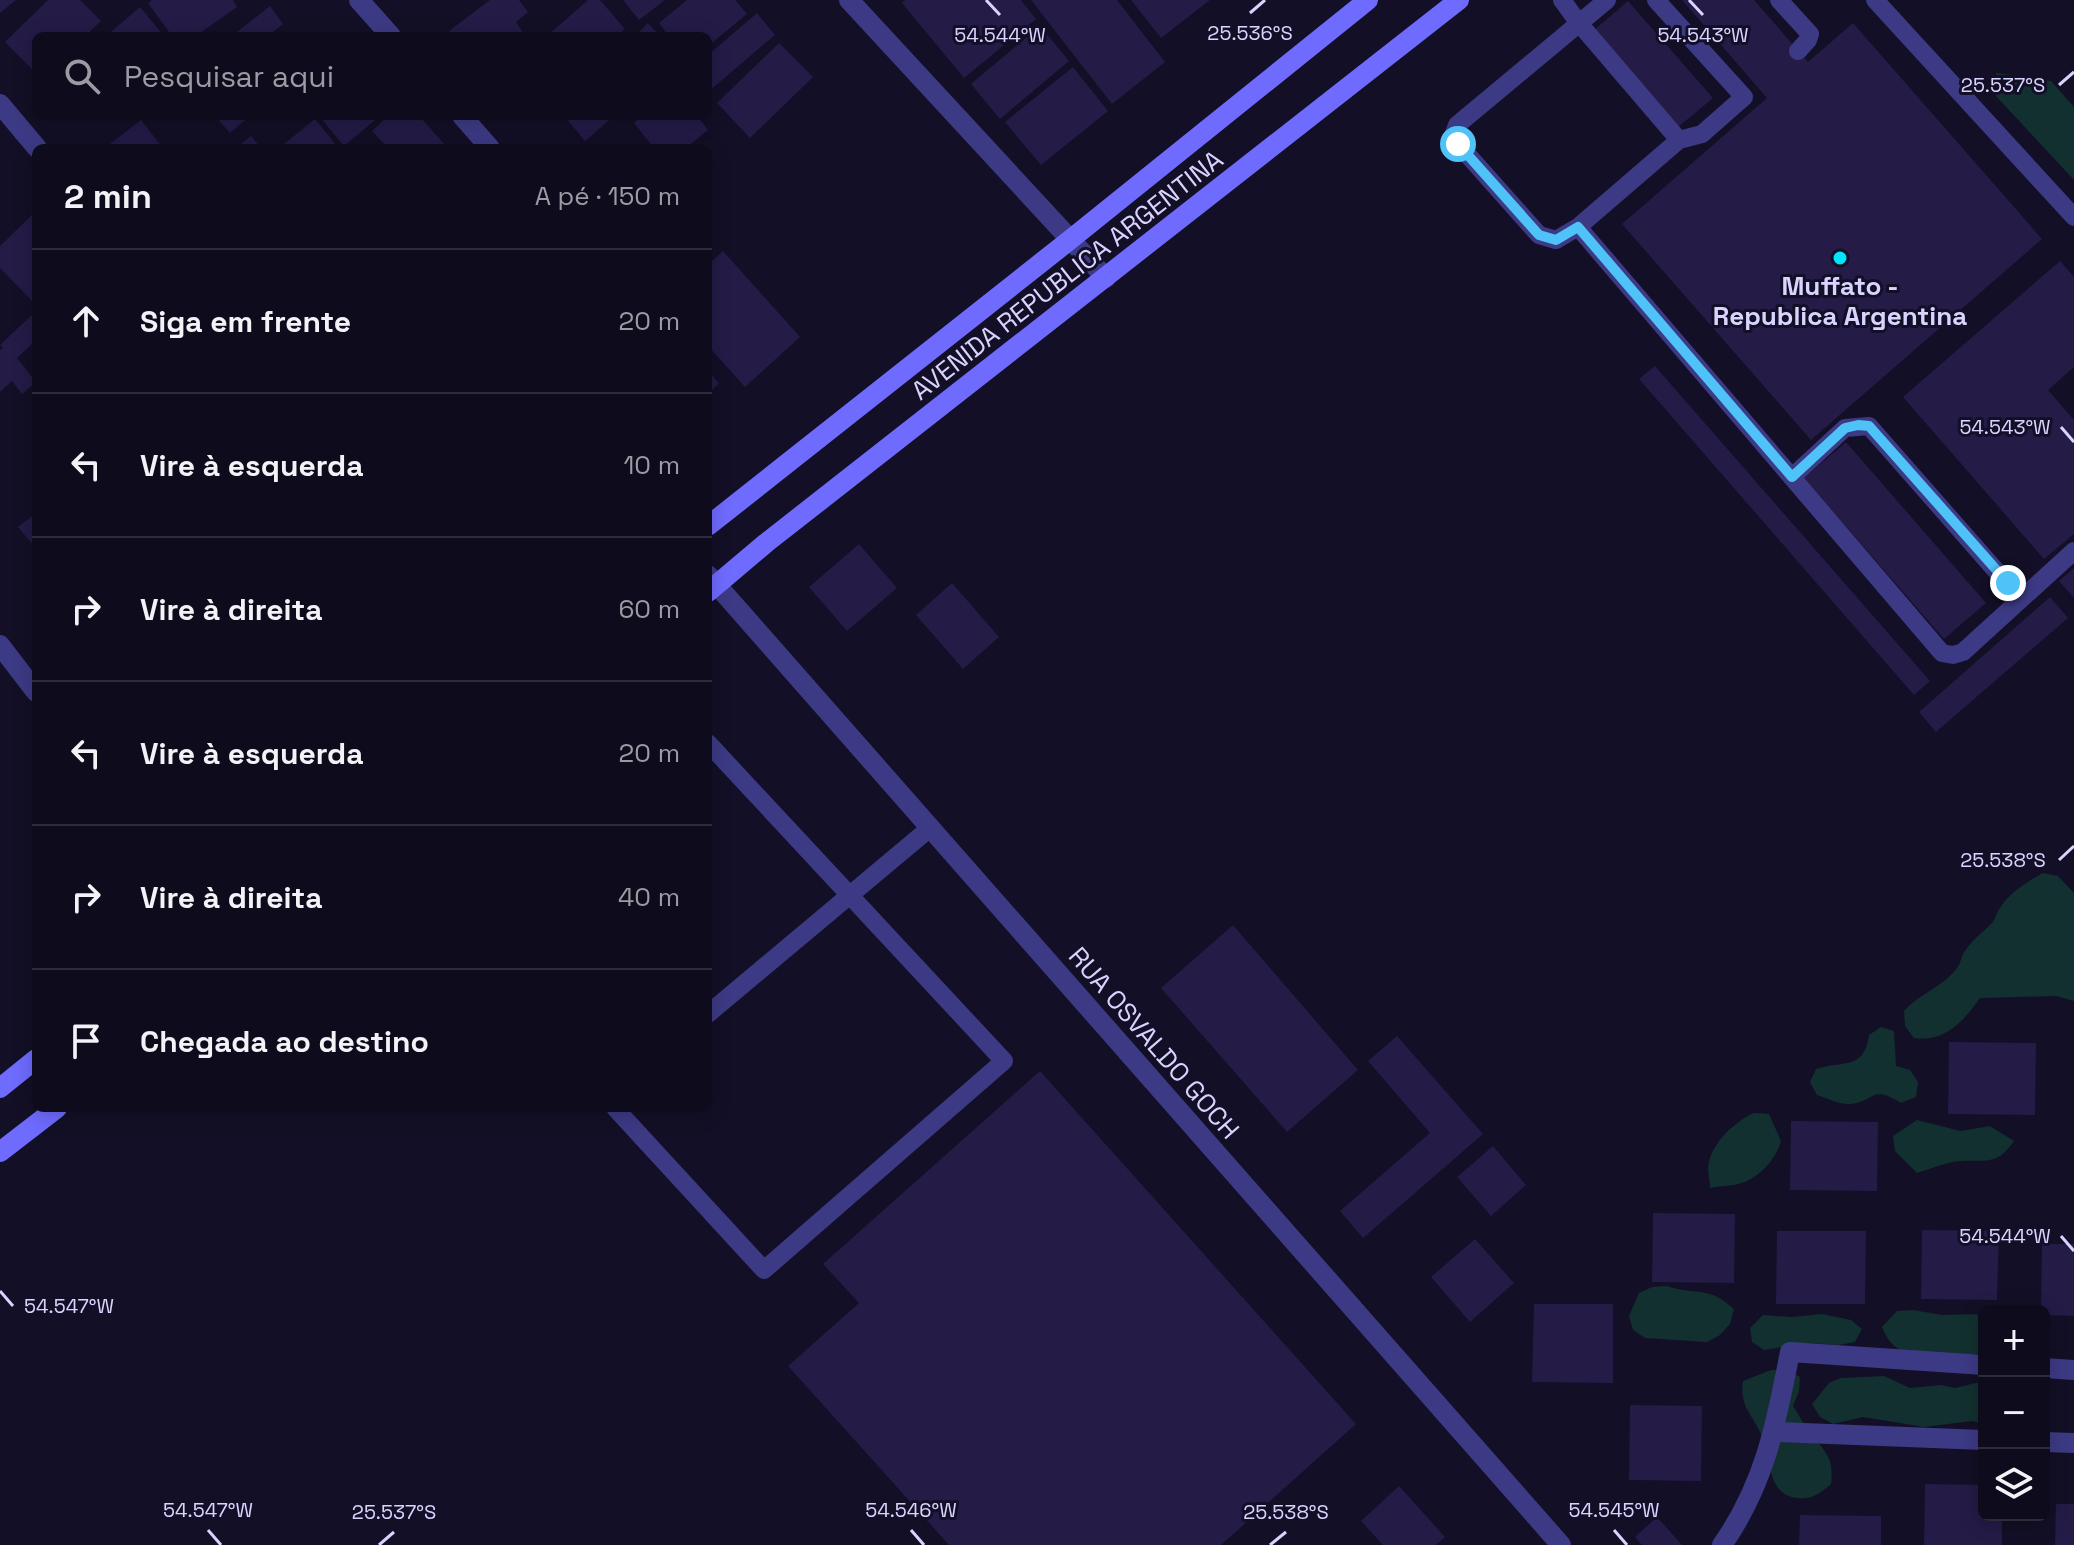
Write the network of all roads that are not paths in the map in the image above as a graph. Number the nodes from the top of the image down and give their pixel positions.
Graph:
1 (359, 0) edge
2 (849, 0) edge
3 (1368, 0) edge
4 (1459, 0) edge
5 (1562, 0) edge
6 (1607, 0) edge
7 (1656, 0) edge
8 (1779, 0) edge
9 (1875, 0) edge
10 (1578, 22) junction
11 (387, 32) edge
12 (1798, 51) dead end
13 (0, 104) edge
14 (466, 120) edge
15 (1679, 140) junction
16 (34, 144) edge
17 (486, 144) edge
18 (2074, 217) edge
19 (1578, 227) junction
20 (1071, 239) junction
21 (1106, 278) junction
22 (1792, 477) junction
23 (712, 523) edge
24 (2074, 551) edge
25 (712, 583) edge
26 (712, 585) edge
27 (2020, 598) junction
28 (0, 645) edge
29 (32, 687) edge
30 (712, 747) edge
31 (930, 828) junction
32 (851, 895) junction
33 (712, 1011) edge
34 (32, 1062) edge
35 (0, 1088) edge
36 (52, 1112) edge
37 (619, 1112) edge
38 (0, 1152) edge
39 (1978, 1365) edge
40 (2050, 1368) edge
41 (2074, 1370) edge
42 (1775, 1432) junction
43 (1978, 1440) edge
44 (2050, 1442) edge
45 (2074, 1443) edge
46 (1561, 1545) edge
47 (1723, 1545) edge

1 - 11 street
2 - 20 street
3 - 20 main road, AVENIDA REPUBLICA ARGENTINA
4 - 21 main road, AVENIDA REPUBLICA ARGENTINA
5 - 10 lane
6 - 10 lane
7 - 15 lane
8 - 12 lane
9 - 18 lane
10 - 15 lane
10 - 19 lane
13 - 16 street
14 - 17 street
15 - 19 lane
19 - 22 lane
20 - 21 street
20 - 23 main road, AVENIDA REPUBLICA ARGENTINA
21 - 25 main road, AVENIDA REPUBLICA ARGENTINA
22 - 27 lane
22 - 27 lane
24 - 27 lane
26 - 31 street, RUA OSVALDO GOCH
28 - 29 street
30 - 32 lane
31 - 32 lane
31 - 46 street, RUA OSVALDO GOCH
32 - 33 lane
32 - 37 lane
34 - 35 main road
36 - 38 main road
39 - 42 street
40 - 41 street
42 - 43 street
42 - 47 street
44 - 45 street

